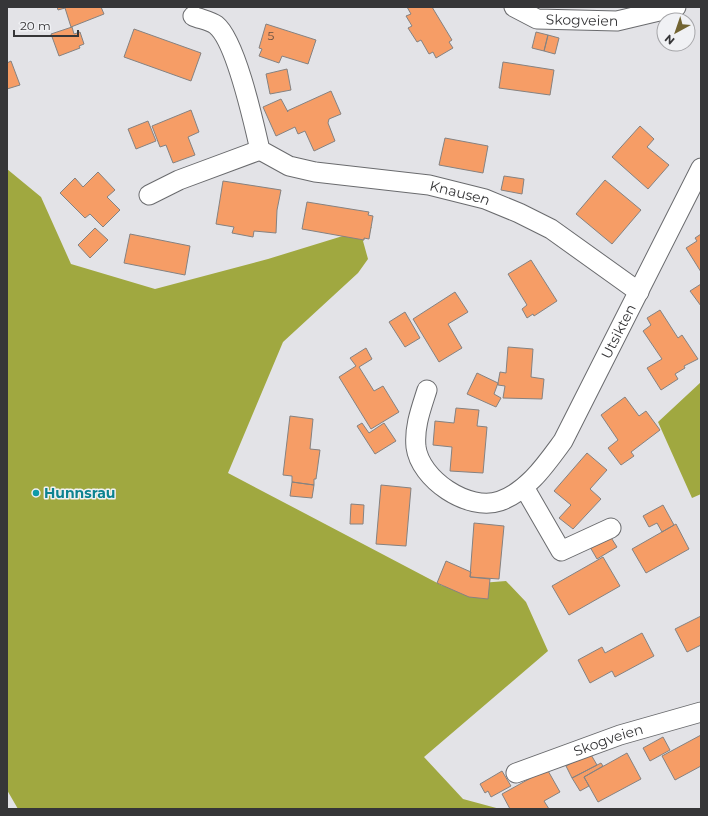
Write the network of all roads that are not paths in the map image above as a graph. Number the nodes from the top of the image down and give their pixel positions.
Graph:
1 (514, 7) edge
2 (676, 7) edge
3 (193, 16) dead end
4 (260, 150) junction
5 (701, 168) edge
6 (149, 195) dead end
7 (639, 292) junction
8 (427, 390) dead end
9 (524, 487) junction
10 (611, 528) dead end
11 (701, 712) edge
12 (516, 773) dead end

1 - 2 street, Skogveien
3 - 4 street
4 - 6 street
4 - 7 street, Knausen
5 - 7 street, Utsikten
7 - 9 street, Utsikten
8 - 9 street, Utsikten
9 - 10 street
11 - 12 street, Skogveien

